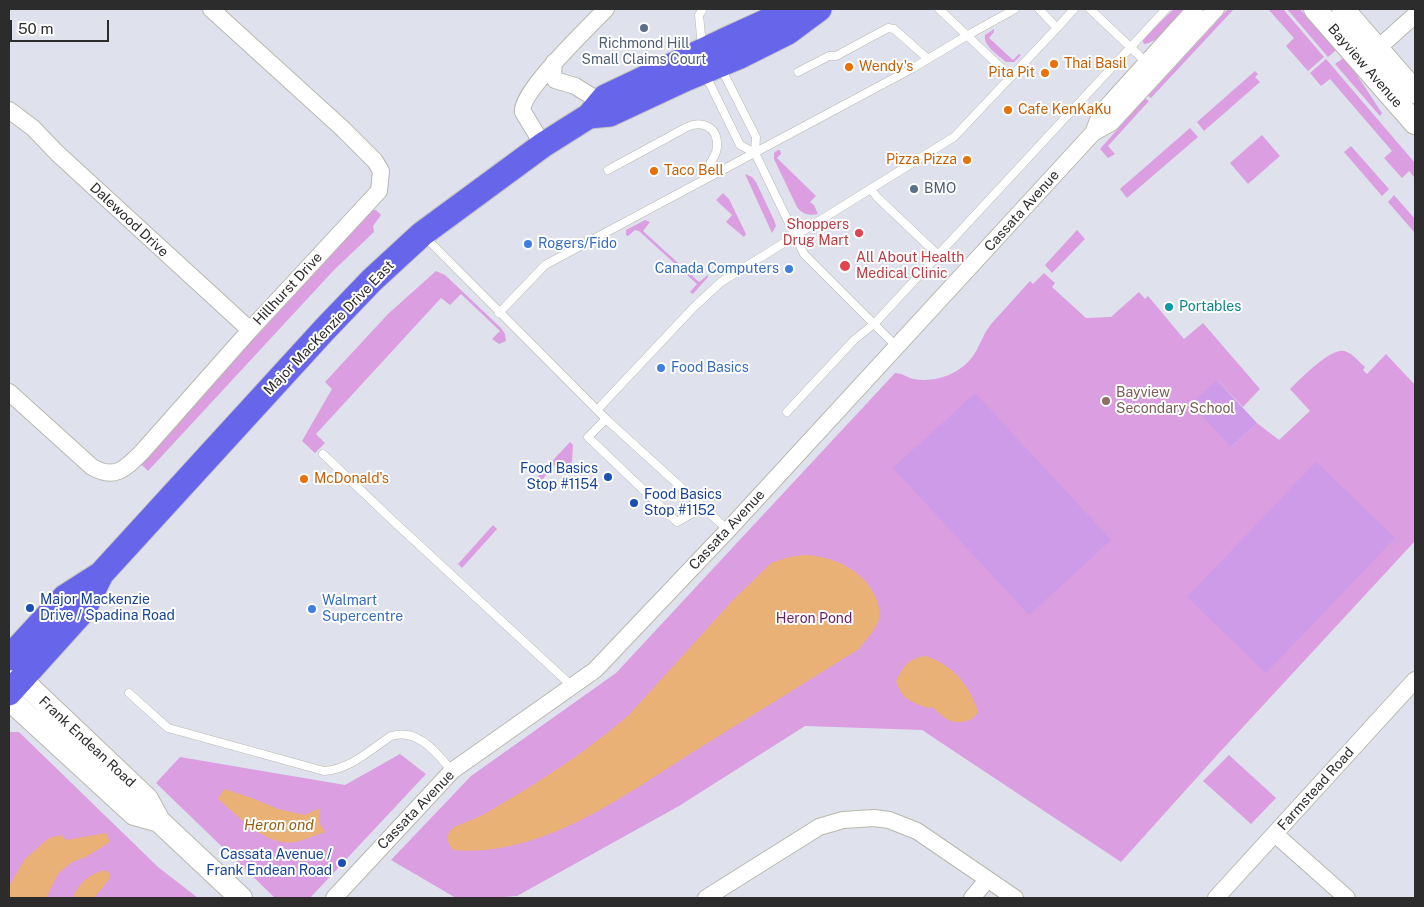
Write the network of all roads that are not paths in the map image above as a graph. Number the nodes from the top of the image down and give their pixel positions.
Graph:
1 (211, 9) edge
2 (606, 9) edge
3 (703, 9) edge
4 (801, 9) edge
5 (819, 9) edge
6 (939, 9) edge
7 (1015, 9) edge
8 (1040, 9) edge
9 (1074, 9) edge
10 (1090, 9) edge
11 (1166, 9) edge
12 (1196, 9) edge
13 (1216, 9) edge
14 (1315, 9) edge
15 (1343, 9) edge
16 (1415, 15) edge
17 (1057, 28) junction
18 (968, 35) junction
19 (1130, 46) junction
20 (1377, 49) junction
21 (928, 59) junction
22 (707, 60) junction
23 (554, 62) junction
24 (1146, 62) junction
25 (798, 72) dead end
26 (1011, 76) junction
27 (1415, 92) edge
28 (595, 109) junction
29 (9, 110) edge
30 (1415, 124) edge
31 (1093, 133) junction
32 (543, 144) junction
33 (755, 152) junction
34 (608, 170) dead end
35 (712, 176) junction
36 (871, 189) junction
37 (422, 234) junction
38 (795, 237) junction
39 (938, 255) junction
40 (499, 313) junction
41 (875, 323) junction
42 (250, 330) junction
43 (898, 347) junction
44 (9, 392) edge
45 (598, 409) junction
46 (787, 412) dead end
47 (606, 419) junction
48 (323, 454) dead end
49 (700, 504) junction
50 (728, 530) junction
51 (11, 680) edge
52 (1415, 680) edge
53 (572, 686) junction
54 (129, 693) dead end
55 (452, 771) junction
56 (1275, 834) junction
57 (987, 880) junction
58 (241, 898) edge
59 (334, 898) edge
60 (706, 898) edge
61 (972, 898) edge
62 (1014, 898) edge
63 (1216, 898) edge
64 (1347, 898) edge

1 - 42 street, Hillhurst Drive
2 - 23 street
3 - 22 lane
4 - 22 main road, Major MacKenzie Drive East
5 - 22 main road, Major MacKenzie Drive East
6 - 18 lane
7 - 18 lane
8 - 17 lane
9 - 17 lane
10 - 19 lane
11 - 19 lane
12 - 24 street, Cassata Avenue
13 - 31 street, Cassata Avenue
14 - 30 street, Bayview Avenue
15 - 20 street, Bayview Avenue
16 - 20 street
17 - 26 lane
18 - 21 lane
18 - 26 lane
19 - 24 lane
19 - 39 lane
20 - 27 street, Bayview Avenue
21 - 25 lane
21 - 33 lane
22 - 28 main road, Major MacKenzie Drive East
22 - 33 lane
22 - 33 lane
23 - 28 street
23 - 32 street
24 - 31 street, Cassata Avenue
26 - 36 lane
28 - 32 main road, Major MacKenzie Drive East
29 - 42 street, Dalewood Drive
31 - 43 street, Cassata Avenue
32 - 37 main road, Major MacKenzie Drive East
33 - 35 lane
33 - 38 lane
34 - 35 lane
35 - 40 lane
36 - 38 lane
36 - 39 lane
37 - 40 lane
37 - 51 main road, Major MacKenzie Drive East
38 - 41 lane
38 - 45 lane
39 - 41 lane
40 - 45 lane
41 - 43 lane
41 - 46 lane
42 - 44 street, Hillhurst Drive
43 - 50 street, Cassata Avenue
45 - 47 lane
47 - 49 lane
47 - 49 lane
48 - 53 lane
49 - 50 lane
50 - 53 street, Cassata Avenue
51 - 58 street, Frank Endean Road
52 - 56 street, Farmstead Road
53 - 55 street, Cassata Avenue
54 - 55 lane
55 - 59 street, Cassata Avenue
56 - 63 street, Farmstead Road
56 - 64 street
57 - 60 street
57 - 61 street
57 - 62 street

